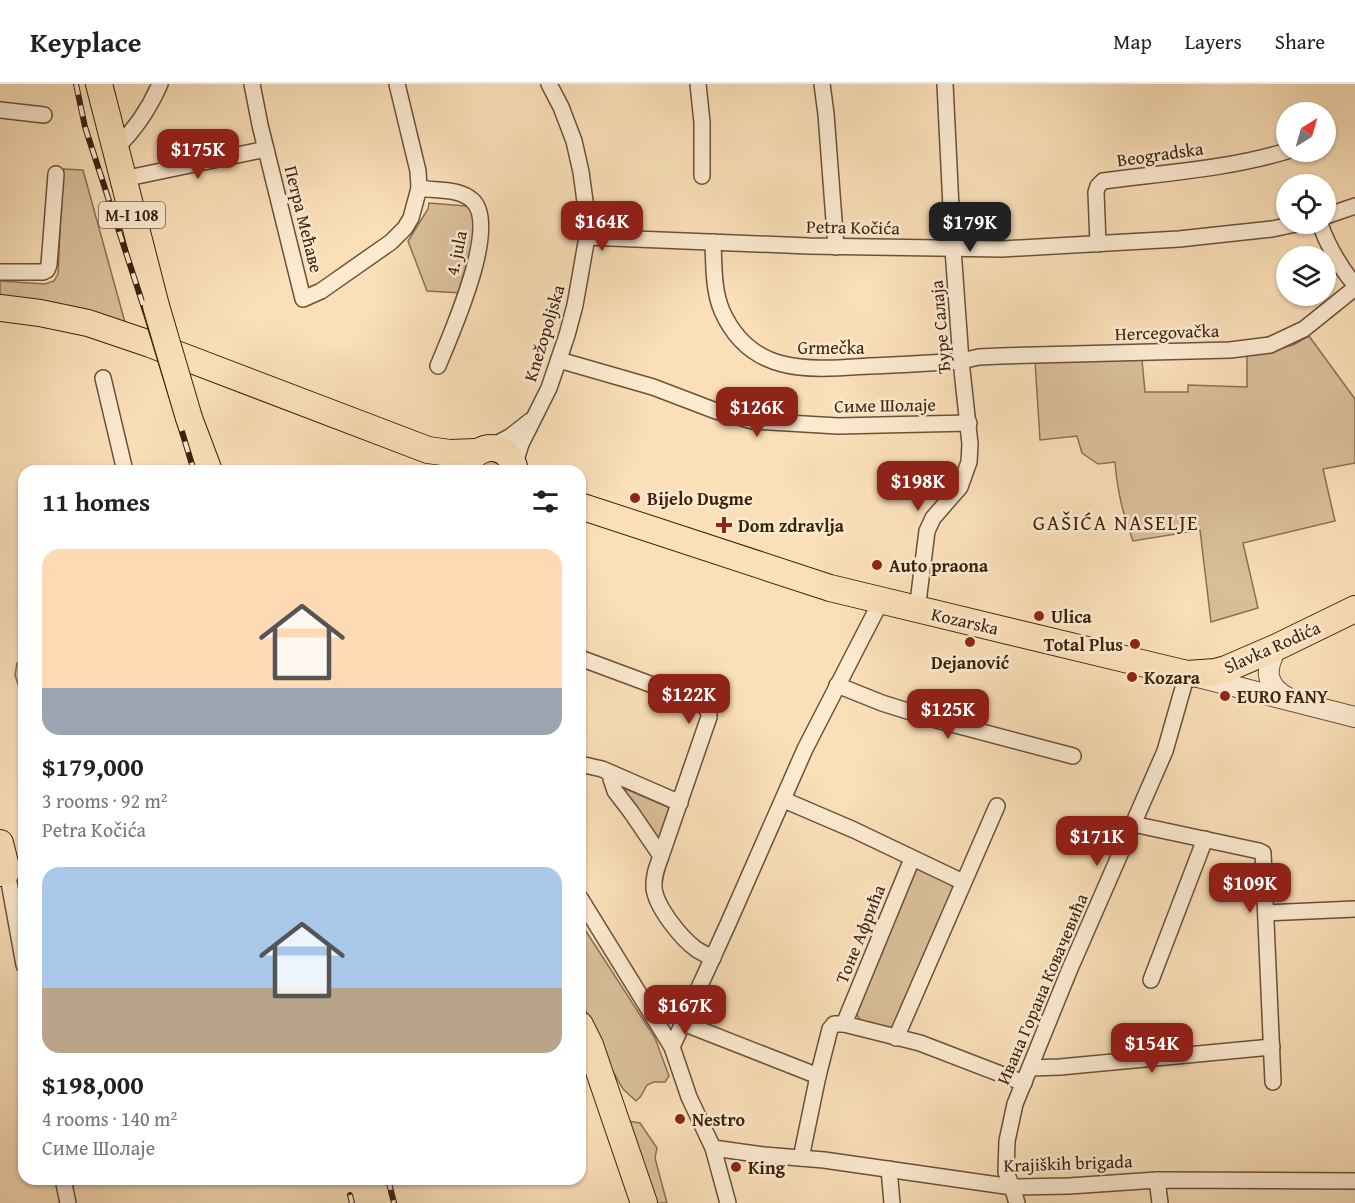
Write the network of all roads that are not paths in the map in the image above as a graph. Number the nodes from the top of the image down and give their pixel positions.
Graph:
1 (159, 84) edge
2 (252, 84) edge
3 (397, 84) edge
4 (549, 84) edge
5 (698, 84) edge
6 (822, 84) edge
7 (945, 84) edge
8 (956, 84) edge
9 (100, 86) edge
10 (0, 111) edge
11 (44, 115) dead end
12 (113, 136) junction
13 (266, 149) junction
14 (1276, 155) edge
15 (56, 174) dead end
16 (702, 176) dead end
17 (123, 179) junction
18 (419, 188) junction
19 (1355, 206) edge
20 (1336, 213) edge
21 (1276, 228) edge
22 (1323, 234) edge
23 (588, 237) junction
24 (713, 242) junction
25 (1098, 244) junction
26 (836, 247) junction
27 (953, 249) junction
28 (0, 272) edge
29 (1355, 287) edge
30 (0, 308) edge
31 (560, 360) junction
32 (961, 361) junction
33 (438, 366) dead end
34 (103, 378) dead end
35 (534, 417) junction
36 (969, 423) junction
37 (428, 450) junction
38 (478, 457) edge
39 (124, 465) edge
40 (207, 465) edge
41 (448, 465) edge
42 (514, 465) edge
43 (516, 465) edge
44 (586, 508) edge
45 (881, 601) junction
46 (1355, 609) edge
47 (916, 610) junction
48 (1277, 647) junction
49 (586, 660) edge
50 (1186, 674) junction
51 (837, 685) junction
52 (1290, 699) junction
53 (1355, 717) edge
54 (1073, 756) dead end
55 (586, 765) edge
56 (612, 773) junction
57 (783, 800) junction
58 (680, 803) junction
59 (997, 806) dead end
60 (1133, 824) junction
61 (1205, 839) junction
62 (0, 843) edge
63 (661, 856) junction
64 (912, 859) junction
65 (10, 871) edge
66 (963, 882) junction
67 (586, 908) edge
68 (1355, 909) edge
69 (1266, 913) junction
70 (18, 925) edge
71 (713, 958) junction
72 (1151, 980) dead end
73 (683, 1023) junction
74 (844, 1024) junction
75 (586, 1037) edge
76 (896, 1038) junction
77 (672, 1047) junction
78 (1272, 1047) junction
79 (1031, 1068) junction
80 (818, 1076) junction
81 (1273, 1082) dead end
82 (1024, 1083) junction
83 (713, 1148) junction
84 (801, 1158) junction
85 (889, 1169) junction
86 (1157, 1180) junction
87 (1355, 1181) edge
88 (64, 1185) edge
89 (1012, 1187) junction
90 (68, 1203) edge
91 (644, 1203) edge
92 (728, 1203) edge
93 (892, 1203) edge
94 (1017, 1203) edge
95 (1160, 1203) edge

1 - 12 street
2 - 13 street, Петра Мећаве
3 - 18 street
4 - 23 street, Knežopoljska
5 - 16 street
6 - 26 street
7 - 8 street
7 - 27 street, Ђуре Салаја
9 - 12 main road, M-I 108
10 - 11 street
12 - 17 main road, M-I 108
13 - 17 street, Петра Мећаве
13 - 18 street, Петра Мећаве
14 - 25 street, Beogradska
15 - 28 street
17 - 40 main road, M-I 108, bridge
18 - 33 street, 4. jula
19 - 20 street
21 - 25 street, Petra Kočića
22 - 29 street
23 - 24 street, Petra Kočića
23 - 31 street, Knežopoljska
24 - 26 street, Petra Kočića
24 - 32 street, Grmečka
25 - 27 street, Petra Kočića
26 - 27 street, Petra Kočića
27 - 32 street, Ђуре Салаја
29 - 32 street, Hercegovačka
30 - 37 main road
31 - 35 street, Knežopoljska
31 - 36 street, Симе Шолаје
32 - 36 street, Ђуре Салаја
34 - 39 street
35 - 38 street
35 - 43 street, Knežopoljska
36 - 47 street, Ђуре Салаја
37 - 38 main road
37 - 41 main road
38 - 42 main road
44 - 45 main road, Kozarska
45 - 47 main road, Kozarska
45 - 51 street
46 - 48 main road, Slavka Rodića
47 - 50 main road, Kozarska
48 - 50 main road, Slavka Rodića
48 - 52 street
49 - 58 street
50 - 52 street, Kozarska
50 - 60 street, Ивана Горана Ковачевића
51 - 54 street
51 - 57 street
52 - 53 street, Kozarska
55 - 56 street
56 - 58 street
56 - 63 street
57 - 64 street
57 - 71 street
58 - 63 street
59 - 66 street
60 - 61 street
60 - 79 street, Ивана Горана Ковачевића
61 - 69 street
61 - 72 street
62 - 65 main road
63 - 71 street
64 - 66 street
64 - 74 street, Тоне Афрића
65 - 70 street
66 - 76 street
67 - 77 street
68 - 69 street
69 - 78 street
71 - 73 street
73 - 77 street
73 - 80 street
74 - 76 street
74 - 80 street
75 - 91 main road
76 - 82 street
77 - 83 street
78 - 79 street
78 - 81 street
79 - 82 street, Ивана Горана Ковачевића
80 - 84 street
82 - 89 street, Ивана Горана Ковачевића
83 - 84 street, Krajiških brigada
83 - 92 street
84 - 85 street, Krajiških brigada
85 - 89 street, Krajiških brigada
85 - 93 street
86 - 87 street, Krajiških brigada
86 - 89 street, Krajiških brigada
86 - 95 street
88 - 90 street
89 - 94 street, Ивана Горана Ковачевића

